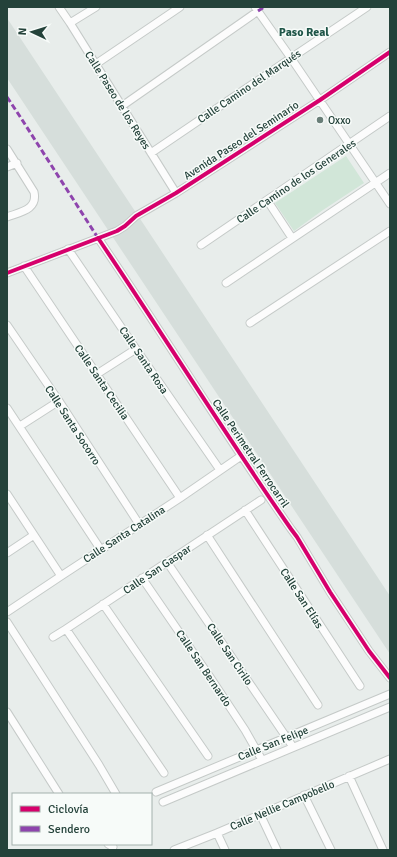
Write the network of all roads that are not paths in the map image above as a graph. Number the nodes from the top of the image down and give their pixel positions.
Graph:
1 (59, 7) edge
2 (96, 7) edge
3 (180, 7) edge
4 (367, 7) edge
5 (256, 9) edge
6 (70, 23) junction
7 (390, 52) edge
8 (291, 58) junction
9 (96, 64) junction
10 (320, 100) junction
11 (122, 106) junction
12 (390, 116) edge
13 (349, 144) junction
14 (7, 148) edge
15 (151, 153) junction
16 (17, 163) junction
17 (7, 167) edge
18 (390, 173) edge
19 (375, 183) junction
20 (176, 193) junction
21 (267, 200) junction
22 (390, 204) edge
23 (7, 217) edge
24 (390, 231) edge
25 (98, 238) junction
26 (292, 238) junction
27 (201, 245) dead end
28 (68, 249) junction
29 (24, 266) junction
30 (7, 273) edge
31 (226, 283) dead end
32 (250, 323) dead end
33 (7, 325) edge
34 (136, 349) junction
35 (97, 374) junction
36 (59, 401) junction
37 (7, 408) edge
38 (20, 426) junction
39 (241, 456) junction
40 (220, 470) junction
41 (8, 496) edge
42 (180, 498) junction
43 (261, 500) dead end
44 (245, 510) junction
45 (139, 524) junction
46 (34, 535) junction
47 (207, 535) junction
48 (101, 550) junction
49 (7, 553) edge
50 (167, 562) junction
51 (61, 576) junction
52 (142, 578) junction
53 (103, 604) junction
54 (7, 612) edge
55 (7, 622) edge
56 (66, 629) junction
57 (53, 637) dead end
58 (390, 678) edge
59 (360, 686) dead end
60 (390, 694) edge
61 (318, 705) dead end
62 (390, 707) edge
63 (7, 712) edge
64 (287, 737) junction
65 (293, 747) junction
66 (257, 750) junction
67 (208, 756) dead end
68 (390, 759) edge
69 (262, 760) junction
70 (164, 773) dead end
71 (349, 776) junction
72 (156, 792) dead end
73 (58, 793) edge
74 (115, 793) edge
75 (304, 795) junction
76 (163, 802) dead end
77 (260, 814) junction
78 (217, 833) junction
79 (174, 850) edge
80 (225, 850) edge
81 (277, 850) edge
82 (331, 850) edge
83 (383, 850) edge

1 - 6 street, Calle Paseo de los Reyes
2 - 6 street
3 - 9 street
4 - 8 street, Calle Camino del Marqués
5 - 8 street
5 - 11 street
6 - 9 street, Calle Paseo de los Reyes
7 - 10 street, Avenida Paseo del Seminario
8 - 10 street
8 - 15 street, Calle Camino del Marqués
9 - 11 street, Calle Paseo de los Reyes
10 - 13 street
10 - 20 street, Avenida Paseo del Seminario
11 - 15 street, Calle Paseo de los Reyes
12 - 13 street, Calle Camino de los Generales
13 - 19 street
13 - 21 street, Calle Camino de los Generales
14 - 16 street
15 - 20 street, Calle Paseo de los Reyes
16 - 17 street
16 - 23 street
18 - 19 street
19 - 22 street
19 - 26 street
20 - 25 street, Avenida Paseo del Seminario
21 - 26 street
21 - 27 street, Calle Camino de los Generales
24 - 32 street
25 - 28 street, Avenida Paseo del Seminario
25 - 39 street, Calle Perimetral Ferrocarril
26 - 31 street
28 - 29 street, Avenida Paseo del Seminario
28 - 34 street, Calle Santa Rosa
29 - 30 street, Avenida Paseo del Seminario
29 - 35 street, Calle Santa Cecilia
33 - 36 street, Calle Santa Socorro
34 - 35 street
34 - 40 street, Calle Santa Rosa
35 - 42 street, Calle Santa Cecilia
36 - 38 street
36 - 45 street, Calle Santa Socorro
37 - 38 street
38 - 48 street
39 - 40 street, Calle Santa Catalina
39 - 58 street, Calle Perimetral Ferrocarril
40 - 42 street, Calle Santa Catalina
41 - 46 street
42 - 45 street, Calle Santa Catalina
43 - 44 street, Calle San Gaspar
44 - 47 street, Calle San Gaspar
44 - 59 street, Calle San Elías
45 - 48 street, Calle Santa Catalina
46 - 49 street
46 - 51 street
47 - 50 street, Calle San Gaspar
47 - 61 street
48 - 51 street, Calle Santa Catalina
50 - 52 street, Calle San Gaspar
50 - 64 street, Calle San Cirilo
51 - 54 street, Calle Santa Catalina
52 - 53 street, Calle San Gaspar
52 - 66 street, Calle San Bernardo
53 - 56 street, Calle San Gaspar
53 - 67 street
55 - 74 street
56 - 57 street, Calle San Gaspar
56 - 70 street
60 - 64 street, Calle San Felipe
62 - 65 street, Calle San Felipe
63 - 73 street
64 - 65 street, Calle San Cirilo
64 - 66 street, Calle San Felipe
65 - 69 street, Calle San Felipe
66 - 69 street, Calle San Bernardo
66 - 72 street, Calle San Felipe
68 - 71 street, Calle Nellie Campobello
69 - 76 street, Calle San Felipe
71 - 75 street, Calle Nellie Campobello
71 - 83 street
75 - 77 street, Calle Nellie Campobello
75 - 82 street
77 - 78 street, Calle Nellie Campobello
77 - 81 street
78 - 79 street, Calle Nellie Campobello
78 - 80 street

